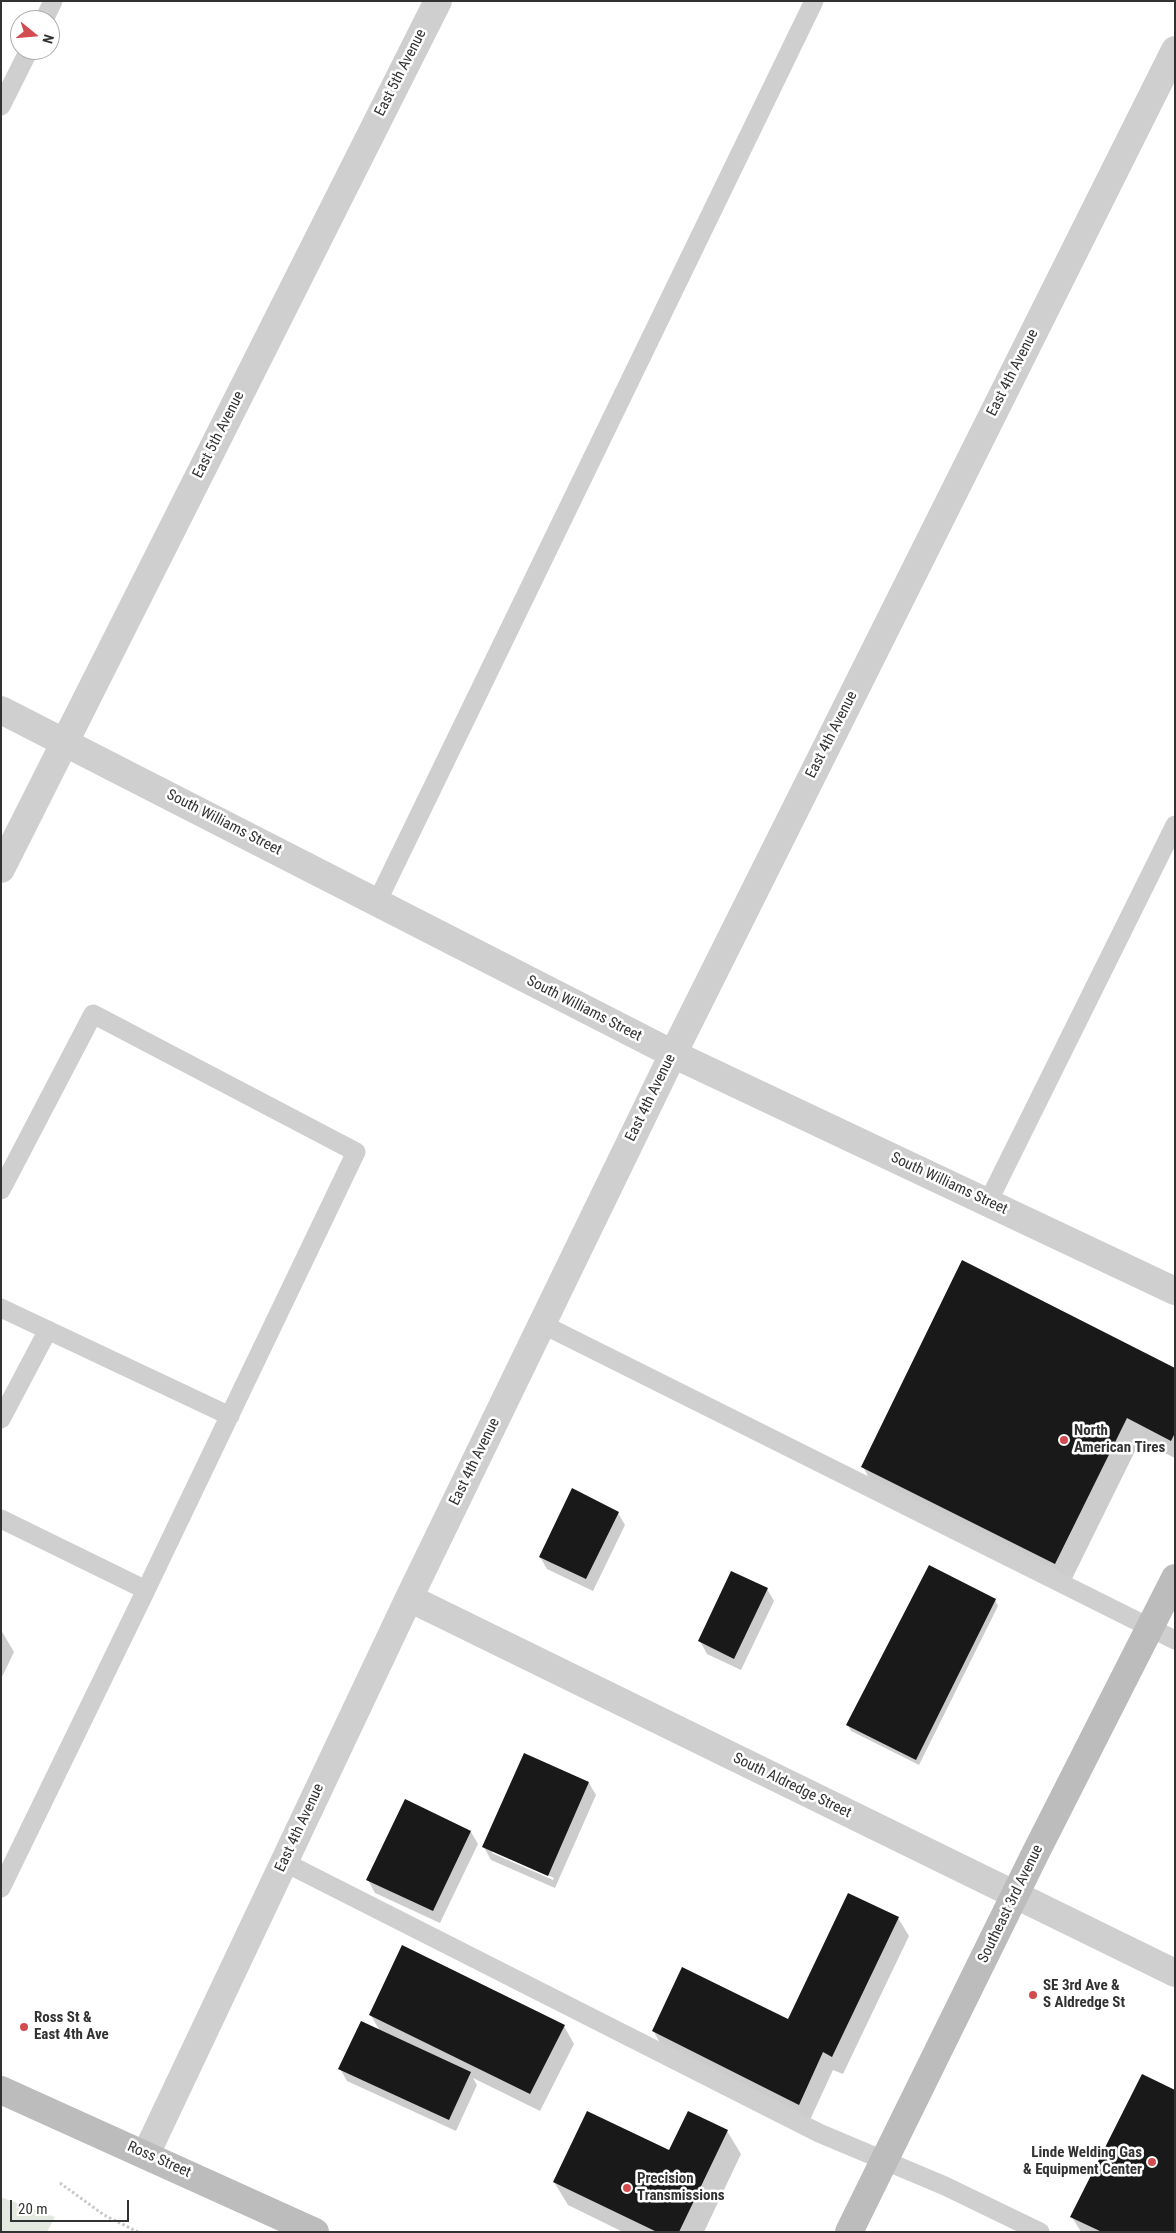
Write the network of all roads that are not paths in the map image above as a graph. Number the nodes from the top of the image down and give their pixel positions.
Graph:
1 (438, 1) edge
2 (814, 1) edge
3 (1175, 50) edge
4 (24, 60) edge
5 (1, 106) edge
6 (1, 710) edge
7 (65, 742) junction
8 (1175, 825) edge
9 (1, 869) edge
10 (377, 902) junction
11 (673, 1054) junction
12 (1, 1190) edge
13 (988, 1202) junction
14 (1175, 1291) edge
15 (1, 1308) edge
16 (542, 1324) junction
17 (48, 1330) junction
18 (230, 1416) junction
19 (1, 1419) edge
20 (1, 1519) edge
21 (1175, 1578) edge
22 (146, 1590) junction
23 (410, 1598) junction
24 (1150, 1628) junction
25 (1175, 1640) edge
26 (284, 1862) junction
27 (1, 1888) edge
28 (1015, 1895) junction
29 (1175, 1973) edge
30 (1, 2090) edge
31 (146, 2154) junction
32 (885, 2160) junction
33 (315, 2232) edge
34 (849, 2232) edge
35 (1040, 2232) edge

1 - 7 street, East 5th Avenue
2 - 10 lane
3 - 11 street, East 4th Avenue
4 - 5 lane
6 - 7 street, South Williams Street
7 - 9 street, East 5th Avenue
7 - 10 street, South Williams Street
8 - 13 lane
10 - 11 street, South Williams Street
11 - 13 street, South Williams Street
11 - 16 street, East 4th Avenue
12 - 18 lane
13 - 14 street, South Williams Street
15 - 17 lane
16 - 23 street, East 4th Avenue
16 - 24 lane
17 - 18 lane
17 - 19 lane
18 - 22 lane
20 - 22 lane
21 - 24 main road, Southeast 3rd Avenue
22 - 27 lane
23 - 26 street, East 4th Avenue
23 - 28 street, South Aldredge Street
24 - 25 lane
24 - 28 main road, Southeast 3rd Avenue
26 - 31 street, East 4th Avenue
26 - 32 lane
28 - 29 street, South Aldredge Street
28 - 32 main road, Southeast 3rd Avenue
30 - 31 main road, Ross Street
31 - 33 main road, Ross Street
32 - 34 main road, Southeast 3rd Avenue
32 - 35 lane

